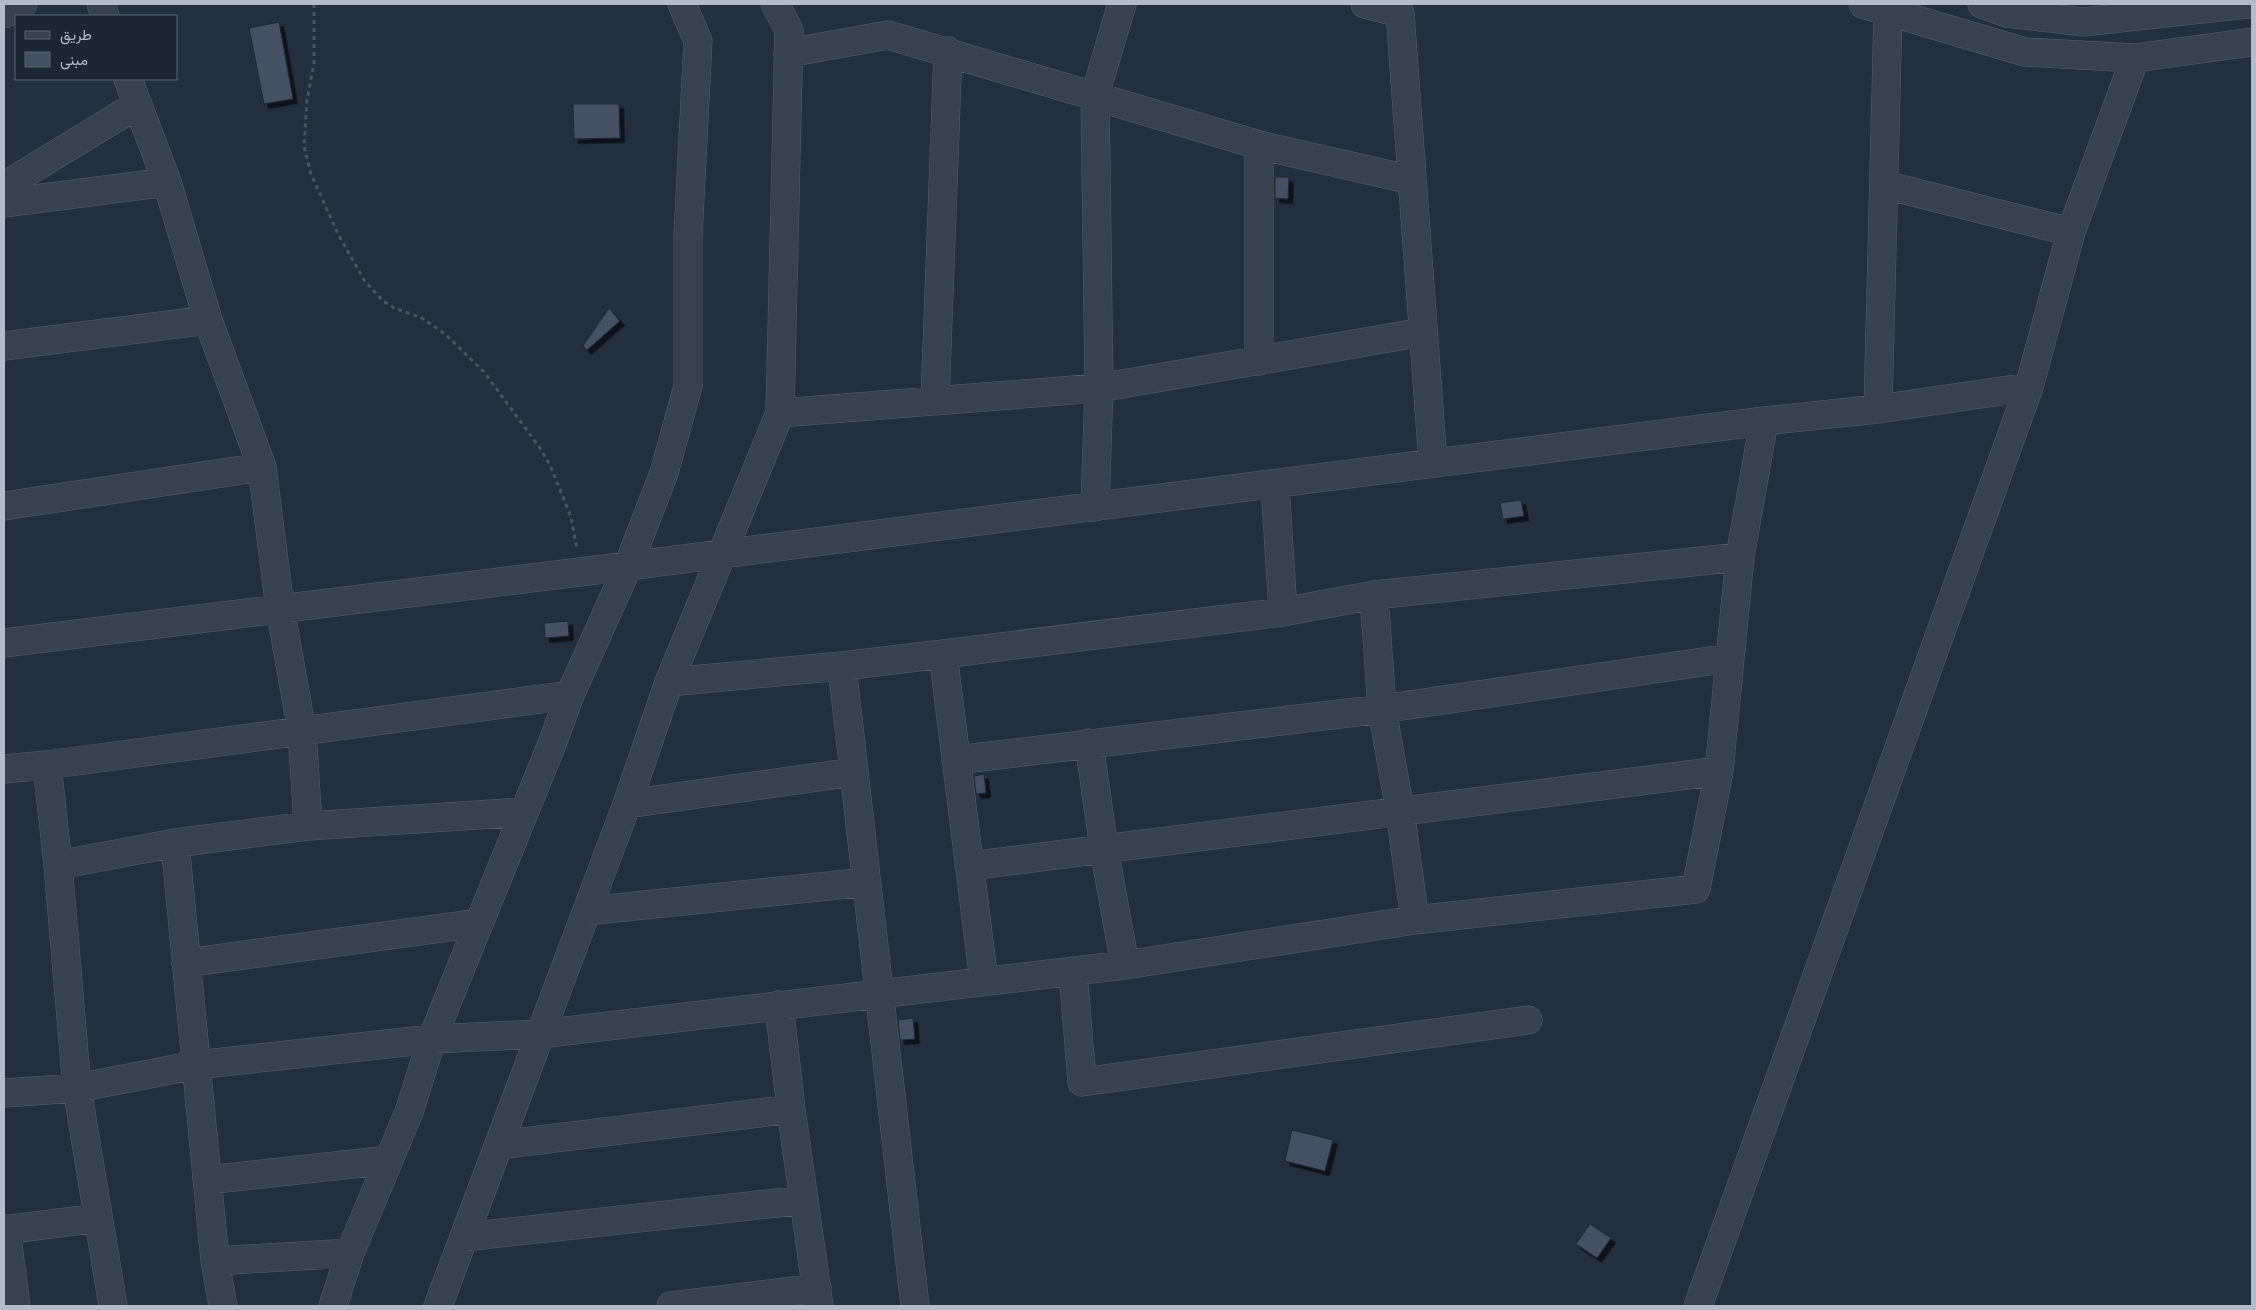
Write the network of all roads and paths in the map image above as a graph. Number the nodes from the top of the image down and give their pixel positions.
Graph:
1 (23, 4) edge
2 (314, 4) edge
3 (682, 4) edge
4 (774, 4) edge
5 (1122, 4) edge
6 (1366, 4) edge
7 (1982, 4) edge
8 (2247, 4) edge
9 (1876, 8) edge
10 (4, 14) edge
11 (2252, 42) edge
12 (948, 52) junction
13 (788, 53) junction
14 (2135, 58) junction
15 (128, 80) edge
16 (1095, 95) junction
17 (137, 105) junction
18 (1259, 146) junction
19 (1412, 180) junction
20 (167, 182) junction
21 (1885, 185) junction
22 (4, 186) edge
23 (4, 203) edge
24 (2071, 232) junction
25 (208, 320) junction
26 (1423, 332) junction
27 (4, 346) edge
28 (1259, 361) junction
29 (2029, 387) junction
30 (1099, 388) junction
31 (934, 401) junction
32 (1878, 409) junction
33 (780, 413) junction
34 (1764, 421) junction
35 (1433, 463) junction
36 (262, 467) junction
37 (1275, 484) junction
38 (4, 506) edge
39 (1096, 506) junction
40 (721, 554) junction
41 (1740, 557) junction
42 (628, 566) junction
43 (581, 572) junction
44 (1374, 595) junction
45 (280, 608) junction
46 (1282, 612) junction
47 (4, 643) edge
48 (942, 654) junction
49 (1730, 658) junction
50 (842, 666) junction
51 (670, 682) junction
52 (570, 695) junction
53 (1382, 709) junction
54 (302, 731) junction
55 (1089, 743) junction
56 (956, 760) junction
57 (47, 764) junction
58 (4, 768) edge
59 (1719, 771) junction
60 (854, 772) junction
61 (627, 804) junction
62 (1400, 811) junction
63 (523, 812) junction
64 (308, 826) junction
65 (175, 843) junction
66 (1104, 849) junction
67 (58, 865) junction
68 (969, 866) junction
69 (867, 882) junction
70 (587, 910) junction
71 (1416, 920) junction
72 (478, 923) junction
73 (186, 963) junction
74 (1125, 965) junction
75 (1072, 971) junction
76 (984, 981) junction
77 (880, 993) junction
78 (779, 1005) junction
79 (1528, 1020) dead end
80 (540, 1034) junction
81 (432, 1039) junction
82 (196, 1065) junction
83 (77, 1088) junction
84 (4, 1093) edge
85 (791, 1109) junction
86 (499, 1145) junction
87 (389, 1160) junction
88 (207, 1180) junction
89 (804, 1200) junction
90 (98, 1218) junction
91 (5, 1229) edge
92 (464, 1237) junction
93 (350, 1253) junction
94 (215, 1261) junction
95 (818, 1297) edge
96 (16, 1306) edge
97 (112, 1306) edge
98 (223, 1306) edge
99 (333, 1306) edge
100 (438, 1306) edge
101 (671, 1306) edge
102 (915, 1306) edge
103 (1698, 1306) edge

1 - 10 street
2 - 43 path
3 - 42 street
4 - 13 street
5 - 16 street
6 - 19 street
7 - 8 street
9 - 14 street
9 - 21 street
11 - 14 street
12 - 13 street
12 - 16 street
12 - 31 street
13 - 33 street
14 - 24 street
15 - 17 street
16 - 18 street
16 - 30 street
17 - 20 street
17 - 22 street
18 - 19 street
18 - 28 street
19 - 26 street
20 - 23 street
20 - 25 street
21 - 24 street
21 - 32 street
24 - 29 street
25 - 27 street
25 - 36 street
26 - 28 street
26 - 35 street
28 - 30 street
29 - 32 street
29 - 103 street
30 - 31 street
30 - 39 street
31 - 33 street
32 - 34 street
33 - 40 street
34 - 35 street
34 - 41 street
35 - 37 street
36 - 38 street
36 - 45 street
37 - 39 street
37 - 46 street
39 - 40 street
40 - 42 street
40 - 51 street
41 - 44 street
41 - 49 street
42 - 43 street
42 - 52 street
43 - 45 street
44 - 46 street
44 - 53 street
45 - 47 street
45 - 54 street
46 - 48 street
48 - 50 street
48 - 56 street
49 - 53 street
49 - 59 street
50 - 51 street
50 - 60 street
51 - 61 street
52 - 54 street
52 - 63 street
53 - 55 street
53 - 62 street
54 - 57 street
54 - 64 street
55 - 56 street
55 - 66 street
56 - 68 street
57 - 58 street
57 - 67 street
59 - 62 street
59 - 71 street
60 - 61 street
60 - 69 street
61 - 70 street
62 - 66 street
62 - 71 street
63 - 64 street
63 - 72 street
64 - 65 street
65 - 67 street
65 - 73 street
66 - 68 street
66 - 74 street
67 - 83 street
68 - 76 street
69 - 70 street
69 - 77 street
70 - 80 street
71 - 74 street
72 - 73 street
72 - 81 street
73 - 82 street
74 - 75 street
75 - 76 street
75 - 79 street
76 - 77 street
77 - 78 street
77 - 102 street
78 - 80 street
78 - 85 street
80 - 81 street
80 - 86 street
81 - 82 street
81 - 87 street
82 - 83 street
82 - 88 street
83 - 84 street
83 - 90 street
85 - 86 street
85 - 89 street
86 - 92 street
87 - 88 street
87 - 93 street
88 - 94 street
89 - 92 street
89 - 95 street
90 - 91 street
90 - 97 street
91 - 96 street
92 - 100 street
93 - 94 street
93 - 99 street
94 - 98 street
95 - 101 street

